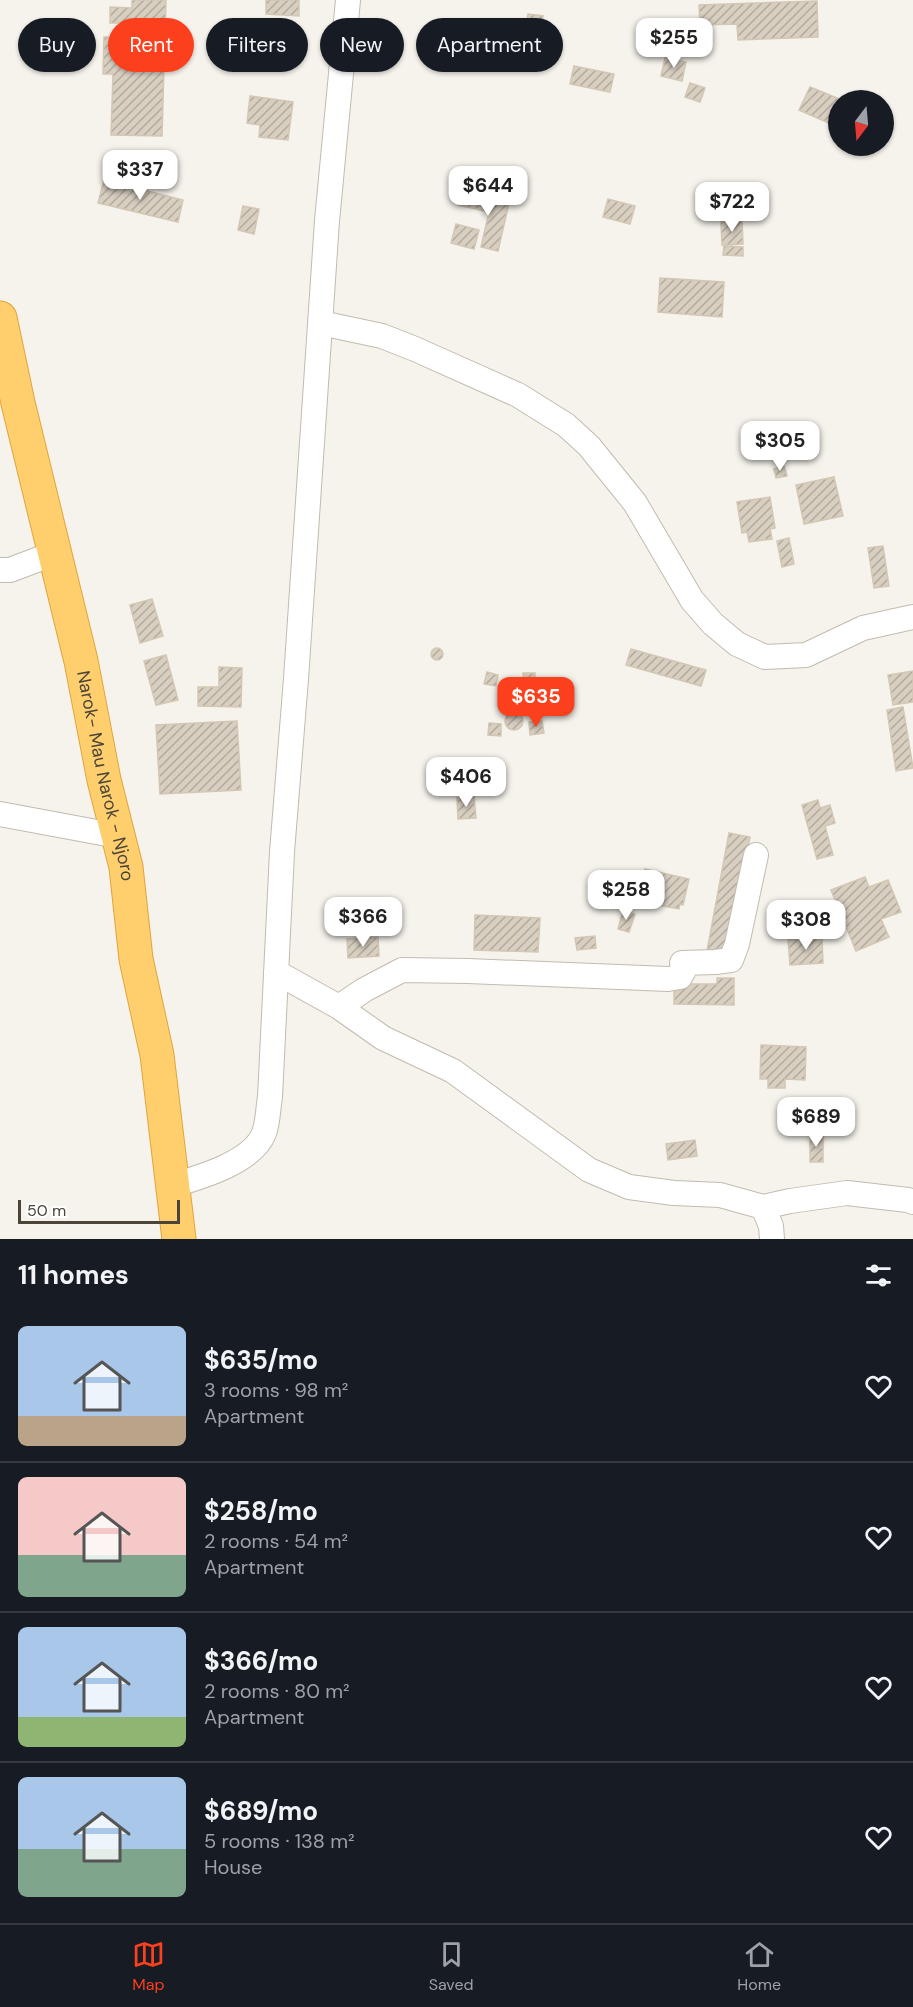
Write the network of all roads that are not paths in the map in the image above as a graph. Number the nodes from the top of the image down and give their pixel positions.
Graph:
1 (348, 0) edge
2 (0, 318) edge
3 (321, 323) junction
4 (56, 553) junction
5 (0, 570) edge
6 (913, 617) edge
7 (0, 814) edge
8 (118, 836) junction
9 (756, 855) dead end
10 (276, 972) junction
11 (339, 1007) junction
12 (174, 1185) junction
13 (913, 1202) edge
14 (764, 1207) junction
15 (179, 1239) edge
16 (772, 1239) edge

1 - 3 street
2 - 4 highway, Narok- Mau Narok - Njoro
3 - 6 street
3 - 10 street
4 - 5 street
4 - 8 highway, Narok- Mau Narok - Njoro
7 - 8 street
8 - 12 highway, Narok- Mau Narok - Njoro
9 - 11 street
10 - 11 street
10 - 12 street
11 - 14 street
12 - 15 highway, Narok- Mau Narok - Njoro
13 - 14 street
14 - 16 street

